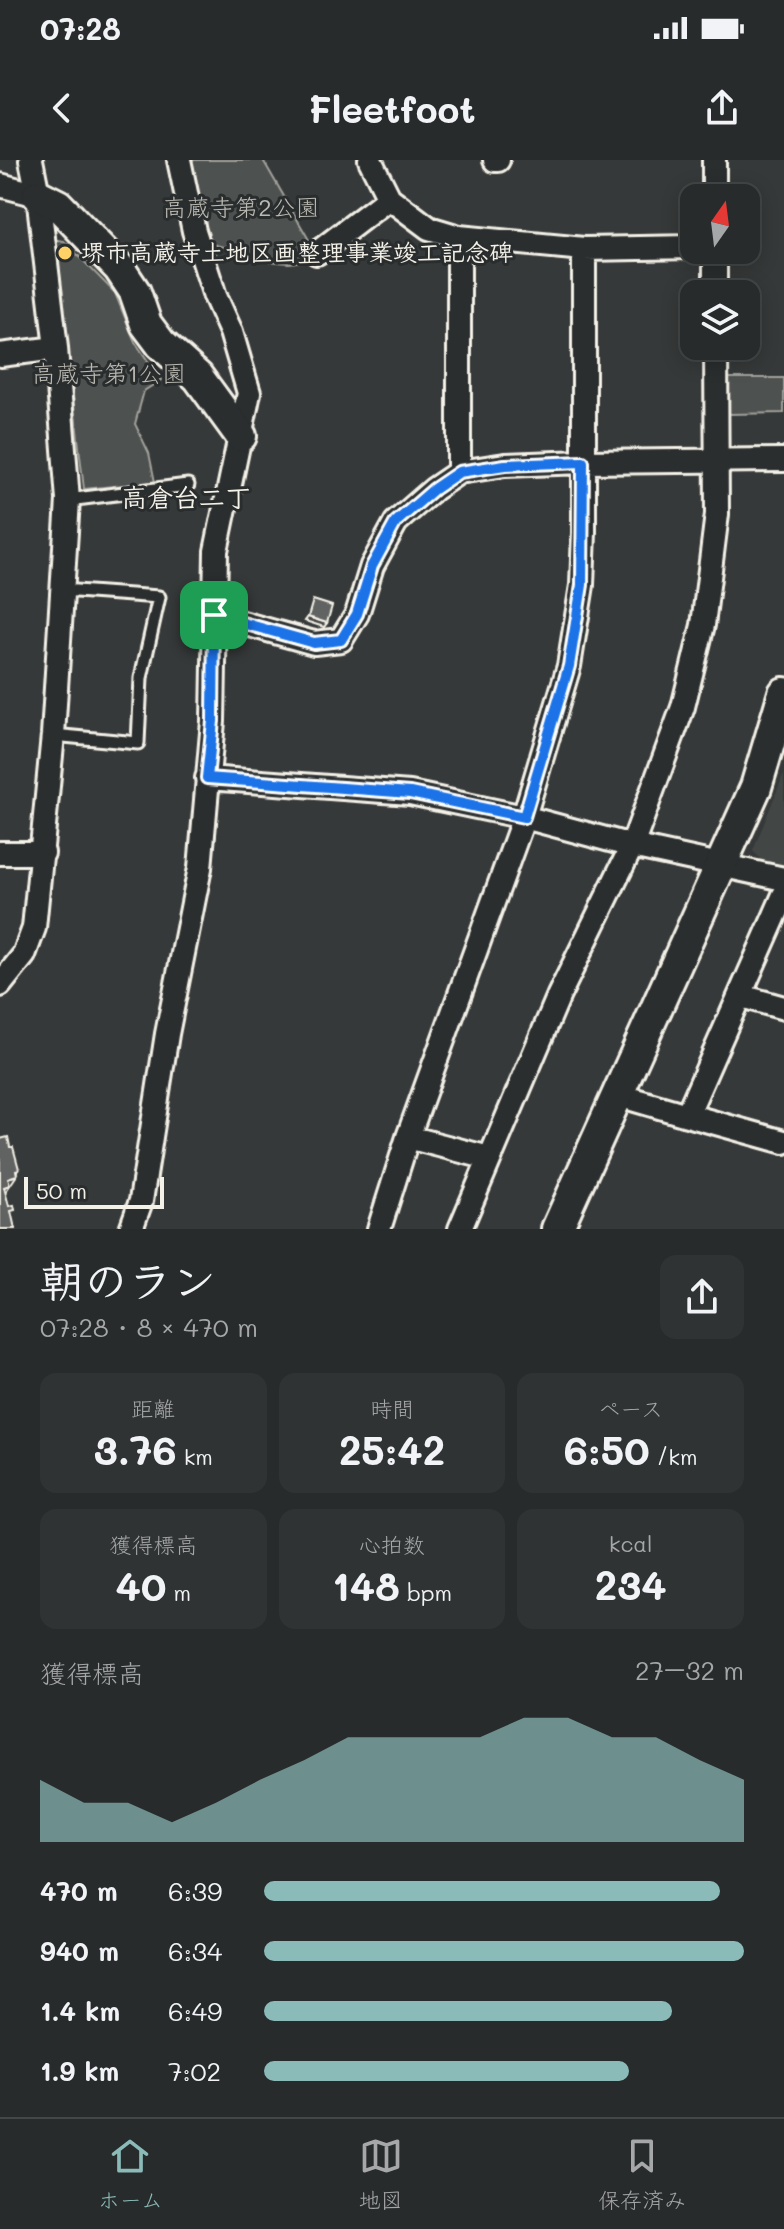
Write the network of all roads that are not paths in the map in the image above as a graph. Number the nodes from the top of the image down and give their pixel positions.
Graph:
1 (31, 160) edge
2 (179, 160) edge
3 (370, 160) edge
4 (714, 160) edge
5 (714, 184) edge
6 (0, 185) edge
7 (38, 195) junction
8 (389, 198) junction
9 (459, 237) junction
10 (680, 247) edge
11 (584, 249) junction
12 (317, 253) dead end
13 (56, 348) junction
14 (0, 355) edge
15 (716, 360) edge
16 (241, 436) junction
17 (784, 460) edge
18 (583, 462) junction
19 (717, 462) junction
20 (459, 472) junction
21 (188, 485) dead end
22 (68, 500) junction
23 (62, 590) junction
24 (214, 615) junction
25 (784, 693) edge
26 (53, 735) junction
27 (207, 778) junction
28 (524, 817) junction
29 (632, 846) junction
30 (0, 853) edge
31 (43, 853) junction
32 (722, 865) junction
33 (784, 879) edge
34 (784, 895) edge
35 (0, 985) edge
36 (741, 996) junction
37 (784, 1008) edge
38 (618, 1095) junction
39 (687, 1115) junction
40 (408, 1137) junction
41 (784, 1142) edge
42 (489, 1158) junction
43 (131, 1229) edge
44 (379, 1229) edge
45 (460, 1229) edge
46 (557, 1229) edge

1 - 7 street
2 - 16 street
3 - 8 street
4 - 5 street
6 - 7 street
7 - 13 street
7 - 16 street
8 - 9 street
8 - 12 street
9 - 11 street
9 - 20 street
10 - 11 street
11 - 18 street
13 - 14 street
13 - 22 street
15 - 19 street
16 - 24 street
17 - 19 street
18 - 19 street
18 - 20 street
18 - 28 street
19 - 29 street
20 - 24 street
21 - 22 lane
22 - 23 street
23 - 26 street
23 - 26 lane
24 - 27 street
25 - 32 street
26 - 31 street
27 - 28 street
27 - 43 street
28 - 29 street
28 - 40 street
29 - 32 street
29 - 42 street
30 - 31 street
31 - 35 street
32 - 33 street
32 - 38 street
34 - 36 street
36 - 37 street
36 - 39 street
38 - 39 street
38 - 46 street
39 - 41 street
40 - 42 street
40 - 44 street
42 - 45 street

